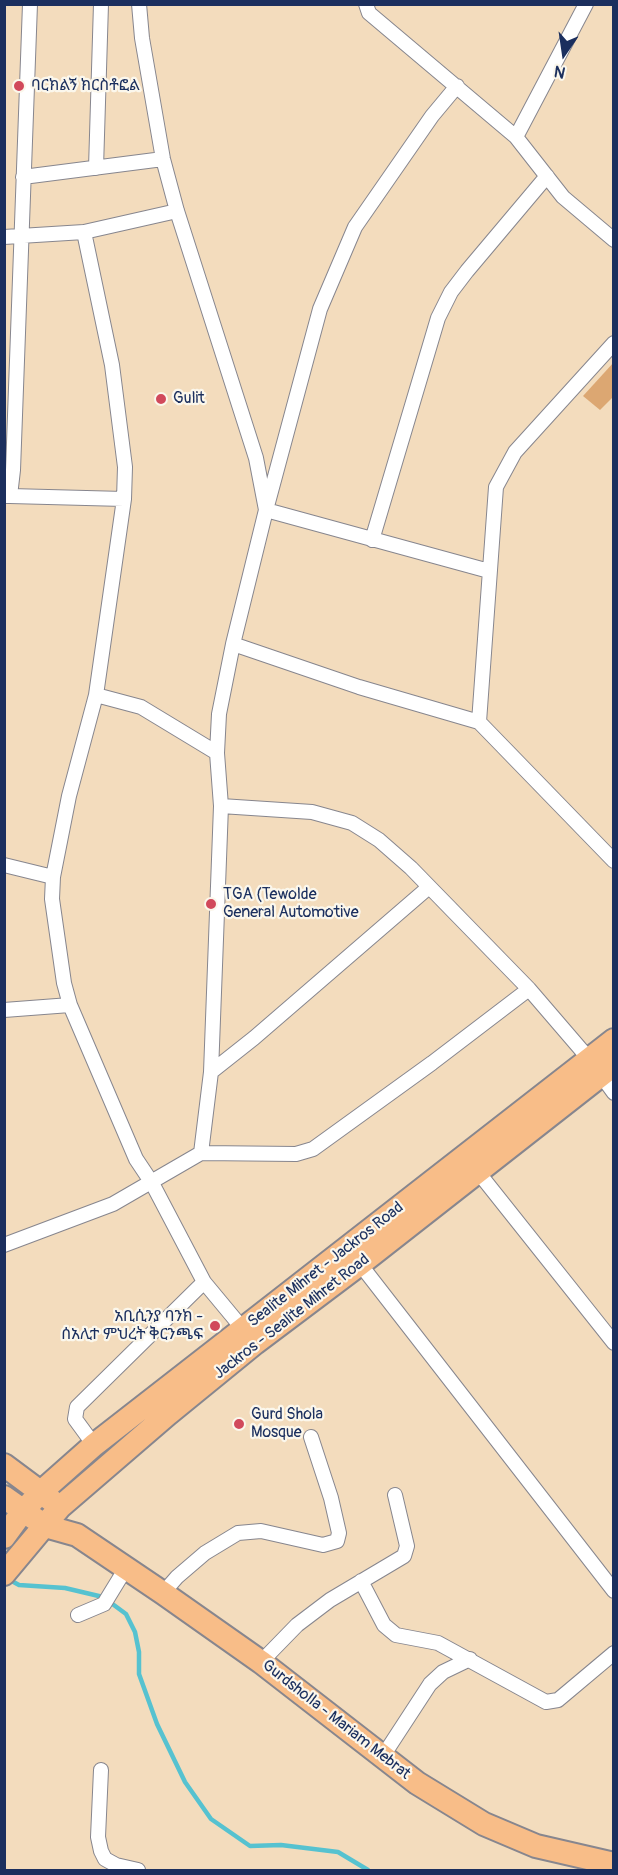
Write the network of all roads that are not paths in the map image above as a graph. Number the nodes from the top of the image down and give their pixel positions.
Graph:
1 (30, 4) edge
2 (101, 4) edge
3 (140, 4) edge
4 (366, 4) edge
5 (586, 4) edge
6 (457, 87) junction
7 (516, 137) junction
8 (163, 159) junction
9 (96, 168) junction
10 (547, 176) junction
11 (23, 177) junction
12 (177, 212) junction
13 (84, 232) junction
14 (22, 236) junction
15 (4, 237) edge
16 (614, 240) edge
17 (614, 343) edge
18 (7, 496) edge
19 (124, 499) junction
20 (266, 510) junction
21 (372, 540) junction
22 (489, 571) junction
23 (233, 644) junction
24 (96, 695) junction
25 (479, 722) junction
26 (217, 753) junction
27 (221, 806) junction
28 (614, 861) edge
29 (4, 865) edge
30 (53, 877) junction
31 (429, 887) junction
32 (529, 989) junction
33 (70, 1005) junction
34 (4, 1010) edge
35 (614, 1040) edge
36 (601, 1067) edge
37 (211, 1072) junction
38 (614, 1094) edge
39 (201, 1152) junction
40 (478, 1172) junction
41 (152, 1183) junction
42 (4, 1245) edge
43 (360, 1264) junction
44 (204, 1282) junction
45 (243, 1329) junction
46 (614, 1344) edge
47 (311, 1437) dead end
48 (94, 1445) junction
49 (4, 1465) edge
50 (41, 1492) junction
51 (396, 1496) dead end
52 (4, 1497) edge
53 (60, 1507) junction
54 (23, 1511) junction
55 (45, 1526) junction
56 (77, 1535) junction
57 (4, 1537) edge
58 (10, 1567) edge
59 (120, 1577) junction
60 (362, 1581) junction
61 (614, 1591) edge
62 (163, 1593) junction
63 (78, 1615) dead end
64 (614, 1653) edge
65 (470, 1659) junction
66 (261, 1662) junction
67 (383, 1756) junction
68 (101, 1770) dead end
69 (614, 1864) edge
70 (138, 1870) edge

1 - 11 street
2 - 9 street
3 - 8 street
4 - 6 street
5 - 7 street
6 - 7 street
6 - 20 street
7 - 10 street
8 - 9 street
8 - 12 street
9 - 11 street
10 - 16 street
10 - 21 street
11 - 14 street
12 - 13 street
12 - 20 street
13 - 14 street
13 - 19 street
14 - 15 street
14 - 18 street
17 - 22 street
18 - 19 street
19 - 24 street
20 - 21 street
20 - 23 street
21 - 22 street
22 - 25 street
23 - 25 street
23 - 26 street
24 - 26 street
24 - 30 street
25 - 28 street
26 - 27 street
27 - 31 street
27 - 37 street
29 - 30 street
30 - 33 street
31 - 32 street
31 - 37 street
32 - 36 street
32 - 39 street
33 - 34 street
33 - 41 street
35 - 36 main road, Sealite Mihret - Jackros Road
36 - 38 street
36 - 40 main road, Jackros - Sealite Mihret Road
36 - 45 main road, Sealite Mihret - Jackros Road
37 - 39 street
39 - 41 street
40 - 43 main road, Jackros - Sealite Mihret Road
40 - 46 street
41 - 42 street
41 - 44 street
43 - 53 main road, Jackros - Sealite Mihret Road
43 - 61 street
44 - 45 street
44 - 48 street
45 - 48 main road, Sealite Mihret - Jackros Road
47 - 62 street
48 - 50 main road, Sealite Mihret - Jackros Road
49 - 50 main road
50 - 53 main road
50 - 54 main road, Sealite Mihret - Jackros Road
51 - 60 street
52 - 54 main road
53 - 55 main road, Jackros - Sealite Mihret Road
53 - 56 main road
54 - 55 main road
54 - 57 main road, Sealite Mihret - Jackros Road
55 - 56 main road
55 - 58 main road
56 - 59 main road, Gurdsholla - Mariam Mebrat
59 - 62 main road, Gurdsholla - Mariam Mebrat
59 - 63 street
60 - 65 street
60 - 66 street
62 - 66 main road, Gurdsholla - Mariam Mebrat
64 - 65 street
65 - 67 street
66 - 67 main road, Gurdsholla - Mariam Mebrat
67 - 69 main road, Gurdsholla - Mariam Mebrat
68 - 70 street

